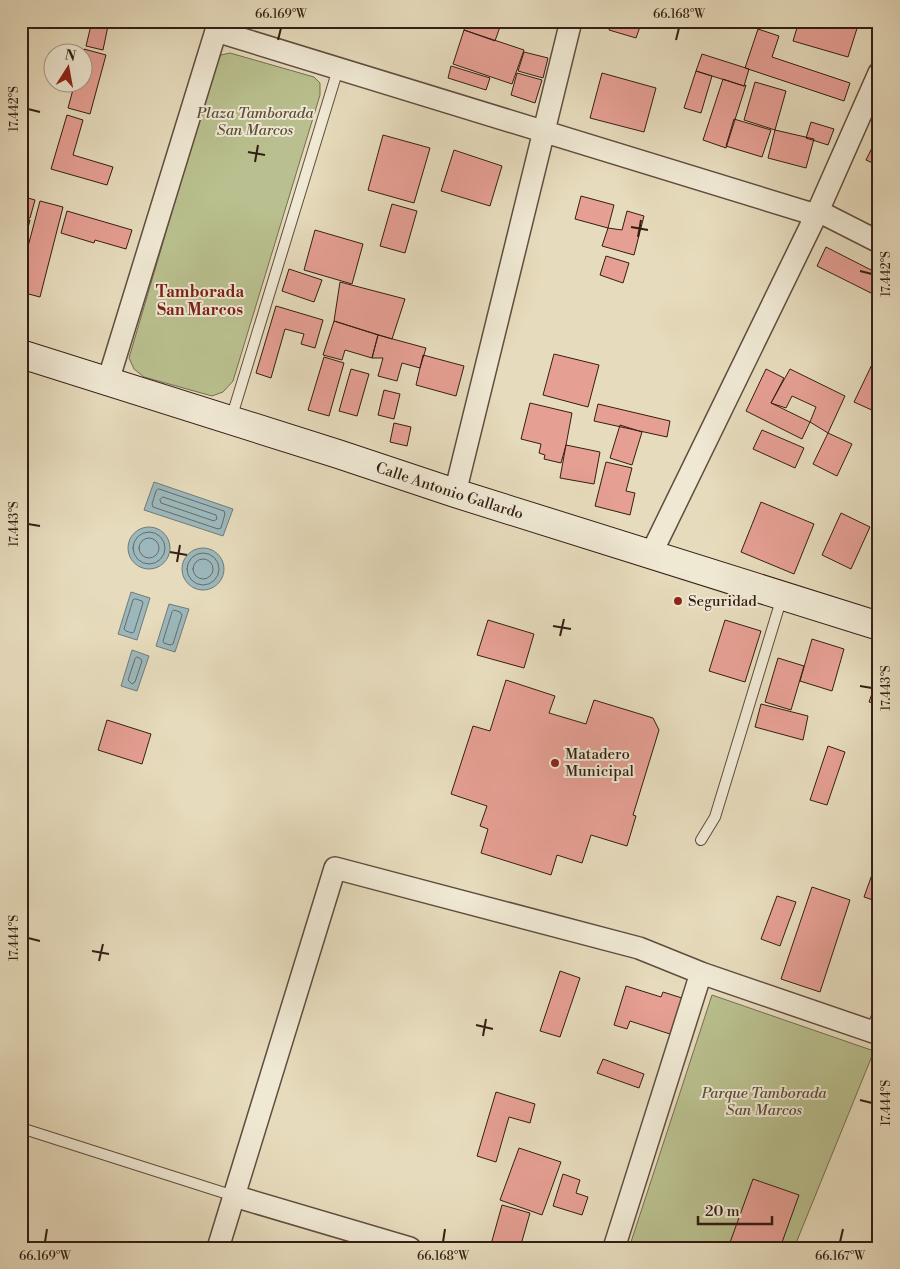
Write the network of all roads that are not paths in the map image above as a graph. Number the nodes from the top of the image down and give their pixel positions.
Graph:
1 (571, 21) edge
2 (218, 26) edge
3 (338, 68) junction
4 (879, 73) edge
5 (543, 131) junction
6 (817, 213) junction
7 (879, 242) edge
8 (24, 363) edge
9 (108, 381) junction
10 (231, 420) junction
11 (455, 493) junction
12 (651, 554) junction
13 (783, 596) junction
14 (879, 626) edge
15 (701, 840) dead end
16 (701, 973) junction
17 (879, 1012) edge
18 (875, 1033) edge
19 (21, 1128) edge
20 (234, 1196) junction
21 (218, 1248) edge
22 (410, 1248) edge
23 (614, 1248) edge

1 - 5 street
2 - 3 street
2 - 9 street
3 - 5 street
3 - 10 lane
4 - 6 street
5 - 6 street
5 - 11 street
6 - 7 street
6 - 12 street
8 - 9 main road, Calle Antonio Gallardo
9 - 10 main road, Calle Antonio Gallardo
10 - 11 main road, Calle Antonio Gallardo
11 - 12 main road, Calle Antonio Gallardo
12 - 13 main road, Calle Antonio Gallardo
13 - 14 main road, Calle Antonio Gallardo
13 - 15 lane
16 - 18 street
16 - 20 street
16 - 23 street
17 - 18 lane
19 - 20 lane
20 - 21 street
20 - 22 street

